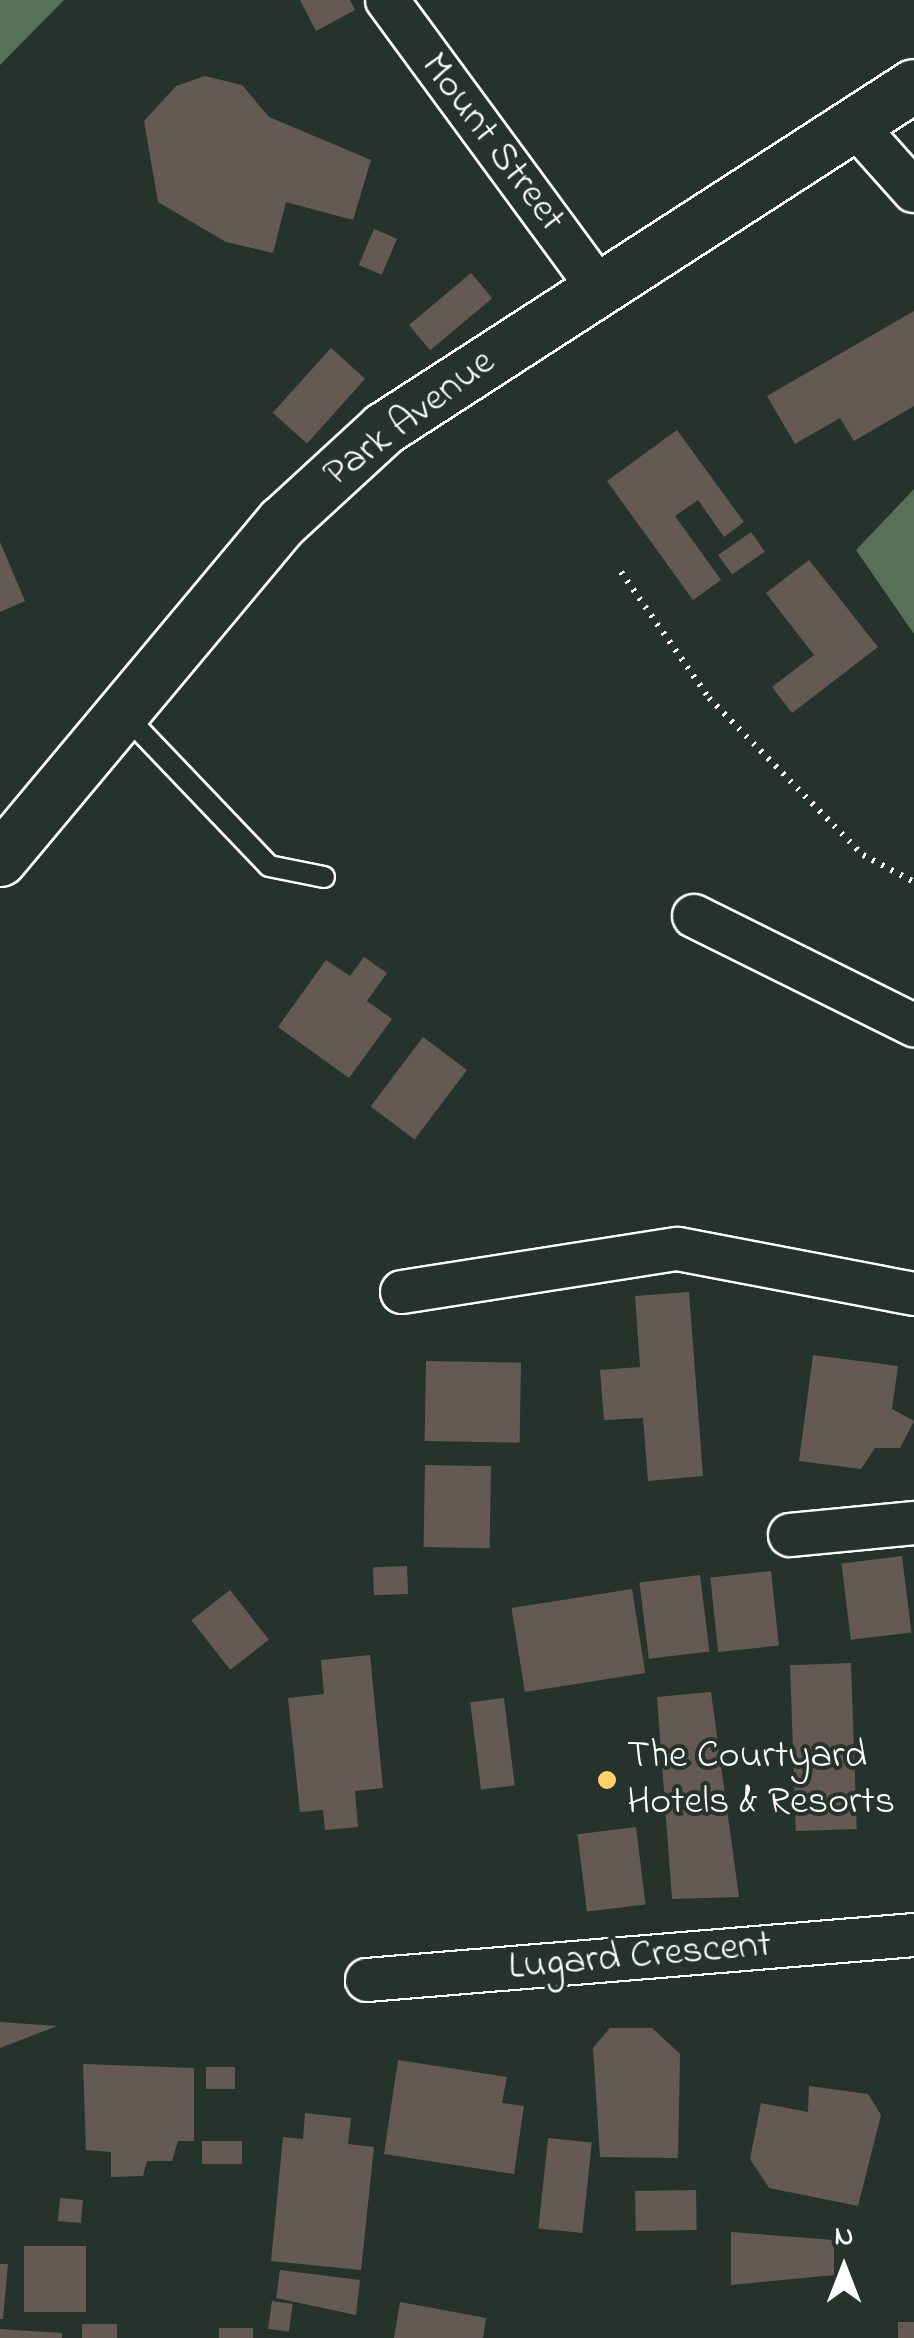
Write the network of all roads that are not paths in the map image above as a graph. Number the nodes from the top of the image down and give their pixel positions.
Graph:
1 (390, 1) edge
2 (914, 86) edge
3 (854, 124) junction
4 (914, 192) edge
5 (597, 286) junction
6 (118, 708) junction
7 (0, 860) edge
8 (324, 877) dead end
9 (694, 916) dead end
10 (914, 1025) edge
11 (402, 1292) dead end
12 (914, 1294) edge
13 (914, 1523) edge
14 (790, 1535) dead end
15 (914, 1935) edge
16 (367, 1980) dead end

1 - 5 street, Mount Street
2 - 3 street, Park Avenue
3 - 4 street
3 - 5 street, Park Avenue
5 - 6 street, Park Avenue
6 - 7 street, Park Avenue
6 - 8 lane
9 - 10 street
11 - 12 street
13 - 14 street
15 - 16 street, Lugard Crescent

